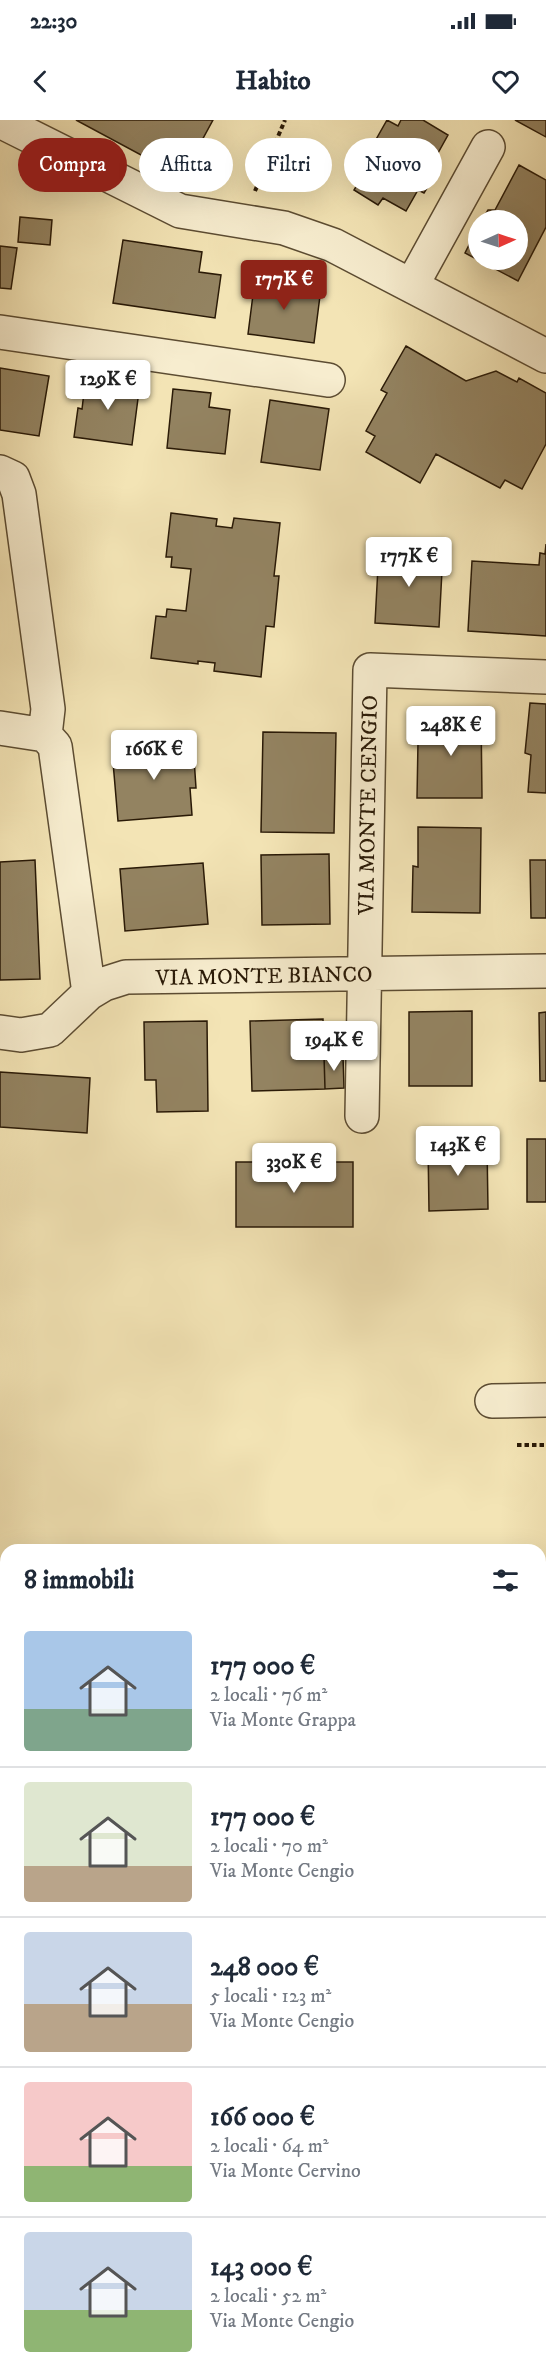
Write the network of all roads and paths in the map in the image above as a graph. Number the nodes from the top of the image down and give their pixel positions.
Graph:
1 (285, 120) edge
2 (0, 121) edge
3 (488, 147) dead end
4 (242, 222) junction
5 (412, 285) junction
6 (0, 332) edge
7 (546, 356) edge
8 (328, 380) dead end
9 (0, 472) edge
10 (546, 677) edge
11 (0, 728) edge
12 (45, 735) junction
13 (546, 971) edge
14 (364, 973) junction
15 (89, 993) junction
16 (0, 1032) edge
17 (362, 1116) dead end
18 (546, 1400) edge
19 (492, 1401) dead end
20 (517, 1445) dead end
21 (546, 1445) edge

1 - 4 path
2 - 4 street
3 - 5 street
4 - 5 street
5 - 7 street
6 - 8 street
9 - 12 street
10 - 14 street, VIA MONTE CENGIO
11 - 12 street
12 - 15 street
13 - 14 street, VIA MONTE BIANCO
14 - 15 street, VIA MONTE BIANCO
14 - 17 street, VIA MONTE CENGIO
15 - 16 street, VIA MONTE BIANCO
18 - 19 street
20 - 21 path

